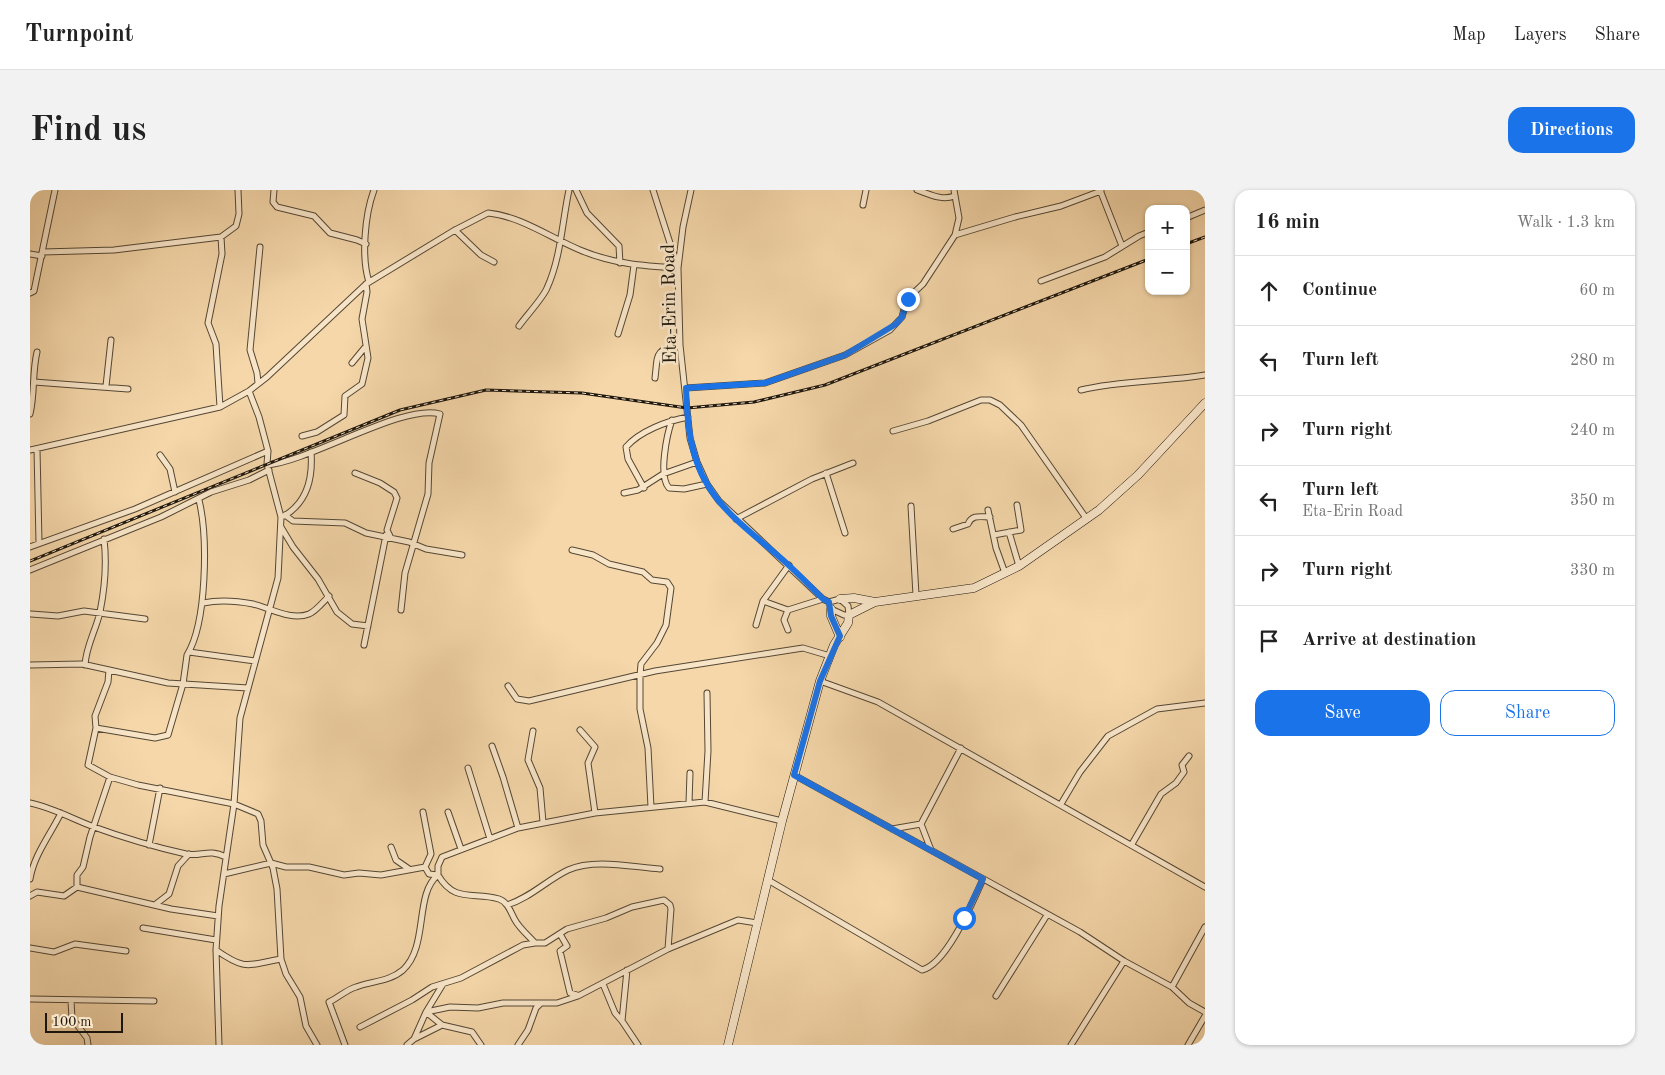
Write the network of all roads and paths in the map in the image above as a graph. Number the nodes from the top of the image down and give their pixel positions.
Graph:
1 (54, 190) edge
2 (238, 190) edge
3 (274, 190) edge
4 (374, 190) edge
5 (569, 190) edge
6 (576, 190) edge
7 (653, 190) edge
8 (691, 190) edge
9 (866, 190) edge
10 (917, 190) edge
11 (1100, 191) edge
12 (954, 193) edge
13 (864, 205) dead end
14 (1205, 210) edge
15 (1190, 216) edge
16 (455, 230) junction
17 (1145, 234) edge
18 (955, 235) junction
19 (221, 237) junction
20 (562, 242) junction
21 (366, 244) junction
22 (1122, 246) junction
23 (260, 247) dead end
24 (30, 254) edge
25 (42, 254) junction
26 (494, 262) dead end
27 (620, 263) junction
28 (634, 266) junction
29 (678, 268) junction
30 (1041, 281) dead end
31 (367, 283) junction
32 (30, 293) edge
33 (519, 326) dead end
34 (618, 334) dead end
35 (112, 340) dead end
36 (680, 345) junction
37 (366, 346) junction
38 (37, 352) dead end
39 (352, 363) dead end
40 (1205, 375) edge
41 (655, 378) dead end
42 (34, 382) junction
43 (258, 383) junction
44 (106, 386) junction
45 (686, 388) junction
46 (128, 389) dead end
47 (1081, 390) dead end
48 (249, 392) junction
49 (1205, 403) edge
50 (220, 407) junction
51 (30, 414) edge
52 (688, 417) junction
53 (673, 420) junction
54 (893, 431) dead end
55 (302, 436) dead end
56 (37, 449) junction
57 (30, 450) edge
58 (268, 451) junction
59 (311, 452) junction
60 (160, 454) dead end
61 (697, 462) junction
62 (853, 463) dead end
63 (268, 468) junction
64 (355, 472) dead end
65 (826, 473) junction
66 (663, 474) junction
67 (707, 484) junction
68 (644, 488) junction
69 (175, 492) junction
70 (624, 493) dead end
71 (199, 500) junction
72 (1018, 505) dead end
73 (911, 506) dead end
74 (988, 510) dead end
75 (283, 516) junction
76 (990, 517) junction
77 (1086, 518) junction
78 (736, 519) junction
79 (281, 527) junction
80 (953, 529) dead end
81 (1009, 532) junction
82 (845, 533) dead end
83 (994, 535) junction
84 (388, 536) junction
85 (104, 539) junction
86 (39, 543) junction
87 (413, 544) junction
88 (30, 547) edge
89 (572, 550) dead end
90 (462, 555) dead end
91 (789, 565) junction
92 (1019, 566) junction
93 (30, 570) edge
94 (1005, 573) junction
95 (916, 595) junction
96 (329, 596) junction
97 (823, 599) junction
98 (840, 599) junction
99 (763, 601) junction
100 (875, 602) junction
101 (202, 603) junction
102 (830, 606) junction
103 (270, 609) junction
104 (400, 610) dead end
105 (788, 610) junction
106 (100, 613) junction
107 (31, 614) edge
108 (849, 615) junction
109 (145, 619) dead end
110 (756, 625) dead end
111 (368, 626) junction
112 (788, 630) dead end
113 (840, 636) junction
114 (364, 645) dead end
115 (189, 652) junction
116 (830, 656) junction
117 (255, 662) junction
118 (85, 664) junction
119 (30, 666) edge
120 (109, 670) junction
121 (640, 675) junction
122 (820, 681) junction
123 (183, 684) junction
124 (508, 686) dead end
125 (248, 688) junction
126 (708, 693) dead end
127 (1205, 703) edge
128 (96, 728) junction
129 (580, 730) dead end
130 (533, 731) dead end
131 (492, 746) dead end
132 (961, 748) junction
133 (1189, 756) dead end
134 (468, 768) dead end
135 (690, 773) dead end
136 (794, 775) junction
137 (110, 777) junction
138 (160, 788) junction
139 (705, 802) junction
140 (30, 803) edge
141 (689, 803) junction
142 (234, 804) junction
143 (1061, 804) junction
144 (651, 807) junction
145 (423, 812) dead end
146 (448, 812) dead end
147 (596, 812) junction
148 (61, 813) junction
149 (782, 821) junction
150 (543, 822) junction
151 (921, 824) junction
152 (94, 827) junction
153 (518, 828) junction
154 (891, 829) junction
155 (490, 839) junction
156 (228, 844) junction
157 (1132, 844) junction
158 (149, 845) junction
159 (391, 847) dead end
160 (461, 849) junction
161 (932, 851) junction
162 (216, 852) junction
163 (189, 854) junction
164 (226, 857) junction
165 (396, 860) junction
166 (271, 863) junction
167 (426, 867) junction
168 (409, 869) junction
169 (660, 869) dead end
170 (395, 873) junction
171 (224, 874) junction
172 (438, 875) junction
173 (30, 879) edge
174 (983, 879) junction
175 (768, 880) junction
176 (1205, 886) edge
177 (77, 887) junction
178 (30, 896) edge
179 (156, 904) junction
180 (507, 905) junction
181 (1047, 915) junction
182 (218, 916) junction
183 (757, 923) junction
184 (1205, 927) edge
185 (143, 928) dead end
186 (560, 934) junction
187 (216, 940) junction
188 (535, 943) junction
189 (30, 948) edge
190 (668, 948) junction
191 (216, 950) junction
192 (126, 951) dead end
193 (281, 959) junction
194 (1124, 961) junction
195 (626, 970) junction
196 (444, 984) junction
197 (603, 984) junction
198 (1172, 987) junction
199 (578, 996) junction
200 (996, 996) dead end
201 (30, 999) edge
202 (72, 1001) junction
203 (154, 1001) dead end
204 (541, 1003) junction
205 (426, 1012) junction
206 (1205, 1012) edge
207 (1205, 1016) edge
208 (622, 1021) junction
209 (442, 1025) junction
210 (360, 1027) dead end
211 (414, 1039) junction
212 (88, 1045) edge
213 (219, 1045) edge
214 (317, 1045) edge
215 (345, 1045) edge
216 (407, 1045) edge
217 (481, 1045) edge
218 (518, 1045) edge
219 (638, 1045) edge
220 (728, 1045) edge
221 (1071, 1045) edge
222 (1188, 1045) edge

1 - 25 street
2 - 19 street
3 - 21 street
4 - 21 street
5 - 20 street
6 - 27 street
7 - 29 street
8 - 29 street, Eta-Erin Road
9 - 13 street
10 - 12 street
11 - 18 street
11 - 22 street
12 - 18 street
14 - 15 street
16 - 20 street
16 - 26 street
16 - 31 street
17 - 22 street
18 - 45 street
19 - 25 street
19 - 50 street
20 - 27 street
20 - 33 street
21 - 31 street
22 - 30 street
23 - 43 street
24 - 25 street
25 - 32 street
27 - 28 street
28 - 29 street
28 - 34 street
29 - 36 street, Eta-Erin Road
31 - 37 street
31 - 43 street
35 - 44 street
36 - 41 street
36 - 45 street, Eta-Erin Road
37 - 39 street
37 - 55 street
38 - 42 street
40 - 47 street
42 - 44 street
42 - 51 street
43 - 48 street
44 - 46 street
45 - 52 street, Eta-Erin Road
48 - 50 street
48 - 58 street
49 - 77 street
50 - 56 street
52 - 53 street
52 - 61 street, Eta-Erin Road
53 - 66 street
53 - 68 street
54 - 77 street
56 - 57 street
56 - 86 street
58 - 63 street
58 - 69 street
59 - 63 street
59 - 75 street
59 - 87 street
60 - 69 street
61 - 66 street
61 - 67 street, Eta-Erin Road
62 - 65 street
63 - 71 street
63 - 75 street
64 - 84 street
65 - 78 street
65 - 82 street
66 - 67 street
66 - 68 street
67 - 78 street, Eta-Erin Road
68 - 70 street
69 - 86 street
71 - 85 street
71 - 101 street
72 - 81 street
73 - 95 street
74 - 76 street
75 - 79 street
75 - 84 street
76 - 80 street
76 - 83 street
77 - 92 street
78 - 91 street, Eta-Erin Road
79 - 96 street
79 - 103 street
81 - 83 street
81 - 92 street
83 - 94 street
84 - 87 street
84 - 111 street
85 - 93 street
85 - 106 street
86 - 88 street
87 - 90 street
87 - 104 street
89 - 121 street
91 - 97 street, Eta-Erin Road
91 - 99 street
92 - 94 street
94 - 95 street
95 - 100 street
96 - 103 street
96 - 111 street
97 - 102 street, Eta-Erin Road
97 - 105 street
98 - 100 street
98 - 102 street
98 - 108 street
99 - 105 street
99 - 110 street
100 - 108 street
101 - 103 street
101 - 115 street
102 - 108 street, Eta-Erin Road
102 - 113 street
103 - 117 street
105 - 112 street
106 - 107 street
106 - 109 street
106 - 118 street
108 - 113 street
111 - 114 street
113 - 116 street
115 - 117 street
115 - 123 street
116 - 121 street
116 - 122 street
117 - 125 street
118 - 119 street
118 - 120 street
120 - 123 street
120 - 128 street
121 - 124 street
121 - 144 street
122 - 132 street
122 - 136 street
123 - 125 street
123 - 128 street
125 - 142 street
126 - 139 street
127 - 143 street
128 - 137 street
129 - 147 street
130 - 150 street
131 - 153 street
132 - 143 street
132 - 151 street
133 - 157 street
134 - 155 street
135 - 141 street
136 - 149 street
136 - 154 street
137 - 138 street
137 - 152 street
138 - 142 street
138 - 158 street
139 - 141 street
139 - 149 street
140 - 148 street
141 - 144 street
142 - 156 street
142 - 166 street
143 - 157 street
144 - 147 street
145 - 167 street
146 - 160 street
147 - 150 street
148 - 152 street
148 - 173 street
149 - 175 street
150 - 153 street
151 - 154 street
151 - 161 street
152 - 158 street
152 - 177 street
153 - 155 street
154 - 161 street
155 - 160 street
156 - 162 street
156 - 164 street
157 - 176 street
158 - 163 street
159 - 165 street
160 - 172 street
161 - 174 street
162 - 163 street
162 - 164 street
163 - 179 street
164 - 171 street
165 - 168 street
165 - 170 street
166 - 170 street
166 - 171 street
166 - 193 street
167 - 168 street
167 - 172 street
168 - 170 street
169 - 180 street
171 - 182 street
172 - 180 street
172 - 215 street
174 - 175 street
174 - 181 street
175 - 183 street
177 - 178 street
177 - 179 street
179 - 182 street
180 - 188 street
181 - 194 street
181 - 200 street
182 - 187 street
183 - 190 street
183 - 220 street
184 - 198 street
185 - 187 street
186 - 188 street
186 - 190 street
186 - 199 street
187 - 191 street
188 - 196 street
189 - 192 street
190 - 195 street
191 - 193 street
191 - 213 street
193 - 214 street
194 - 198 street
194 - 221 street
195 - 197 street
195 - 208 street
196 - 205 street
196 - 210 street
197 - 199 street
197 - 208 street
198 - 206 street
199 - 204 street
201 - 202 street
202 - 203 street
202 - 212 street
204 - 205 street
204 - 218 street
205 - 209 street
205 - 211 street
207 - 222 street
208 - 219 street
209 - 211 street
209 - 217 street
211 - 216 street

